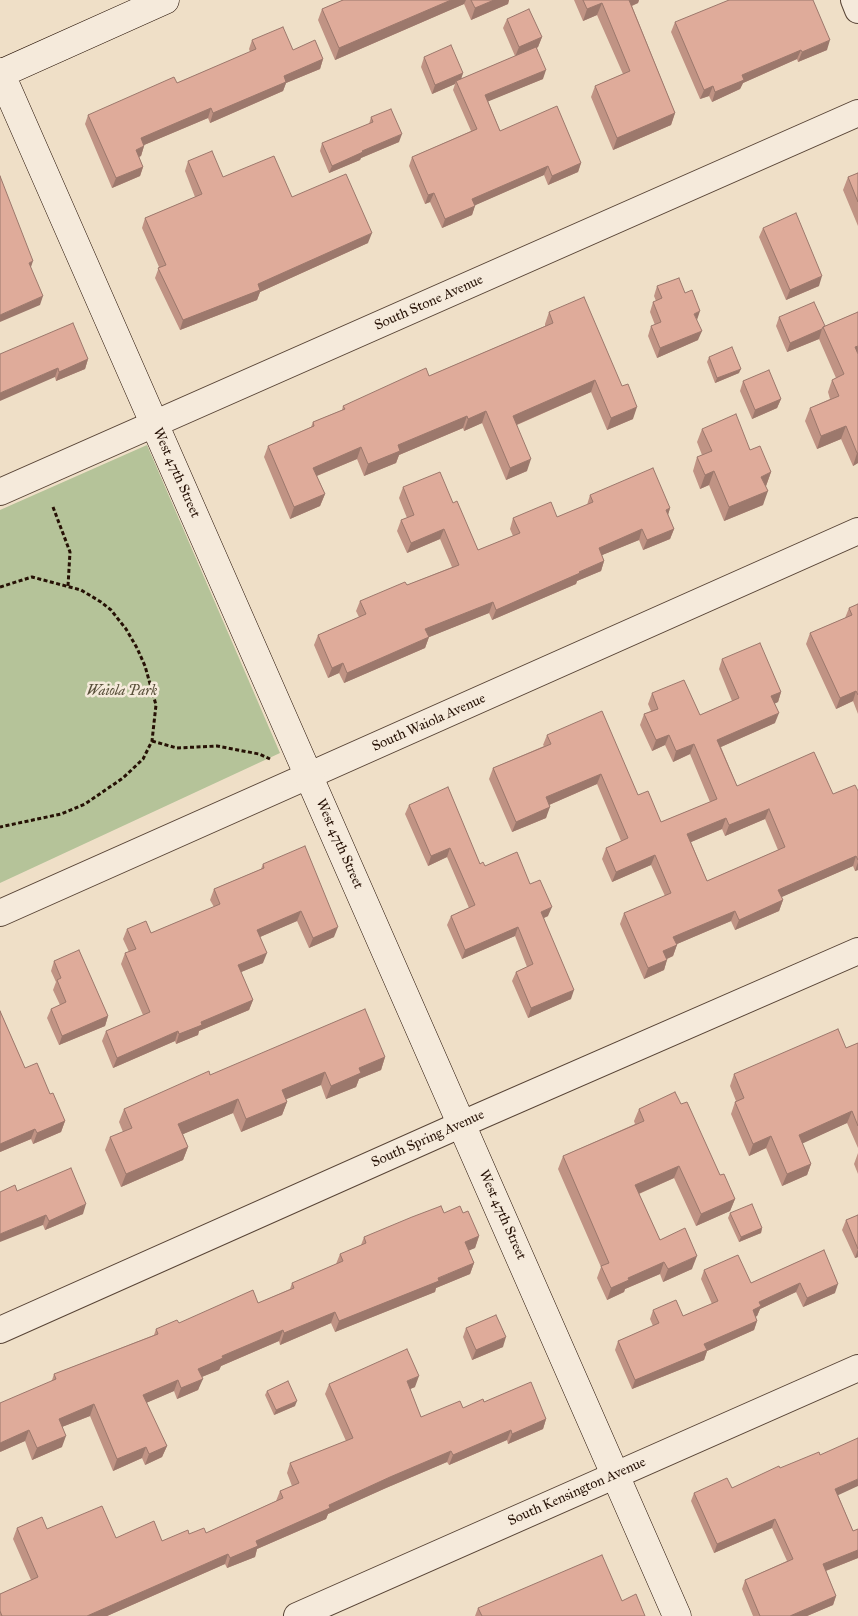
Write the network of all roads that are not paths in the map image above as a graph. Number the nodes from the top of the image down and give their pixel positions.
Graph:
1 (165, 0) edge
2 (854, 0) edge
3 (858, 10) edge
4 (0, 73) edge
5 (858, 114) edge
6 (155, 424) junction
7 (0, 492) edge
8 (858, 531) edge
9 (309, 777) junction
10 (0, 913) edge
11 (858, 950) edge
12 (462, 1124) junction
13 (0, 1330) edge
14 (858, 1368) edge
15 (616, 1475) junction
16 (296, 1616) edge
17 (677, 1616) edge

1 - 4 main road
2 - 3 street
4 - 6 main road, West 47th Street
5 - 6 street, South Stone Avenue
6 - 7 street, South Stone Avenue
6 - 9 main road, West 47th Street
8 - 9 street, South Waiola Avenue
9 - 10 street, South Waiola Avenue
9 - 12 main road, West 47th Street
11 - 12 street, South Spring Avenue
12 - 13 street, South Spring Avenue
12 - 15 main road, West 47th Street
14 - 15 street, South Kensington Avenue
15 - 16 street, South Kensington Avenue
15 - 17 main road, West 47th Street

